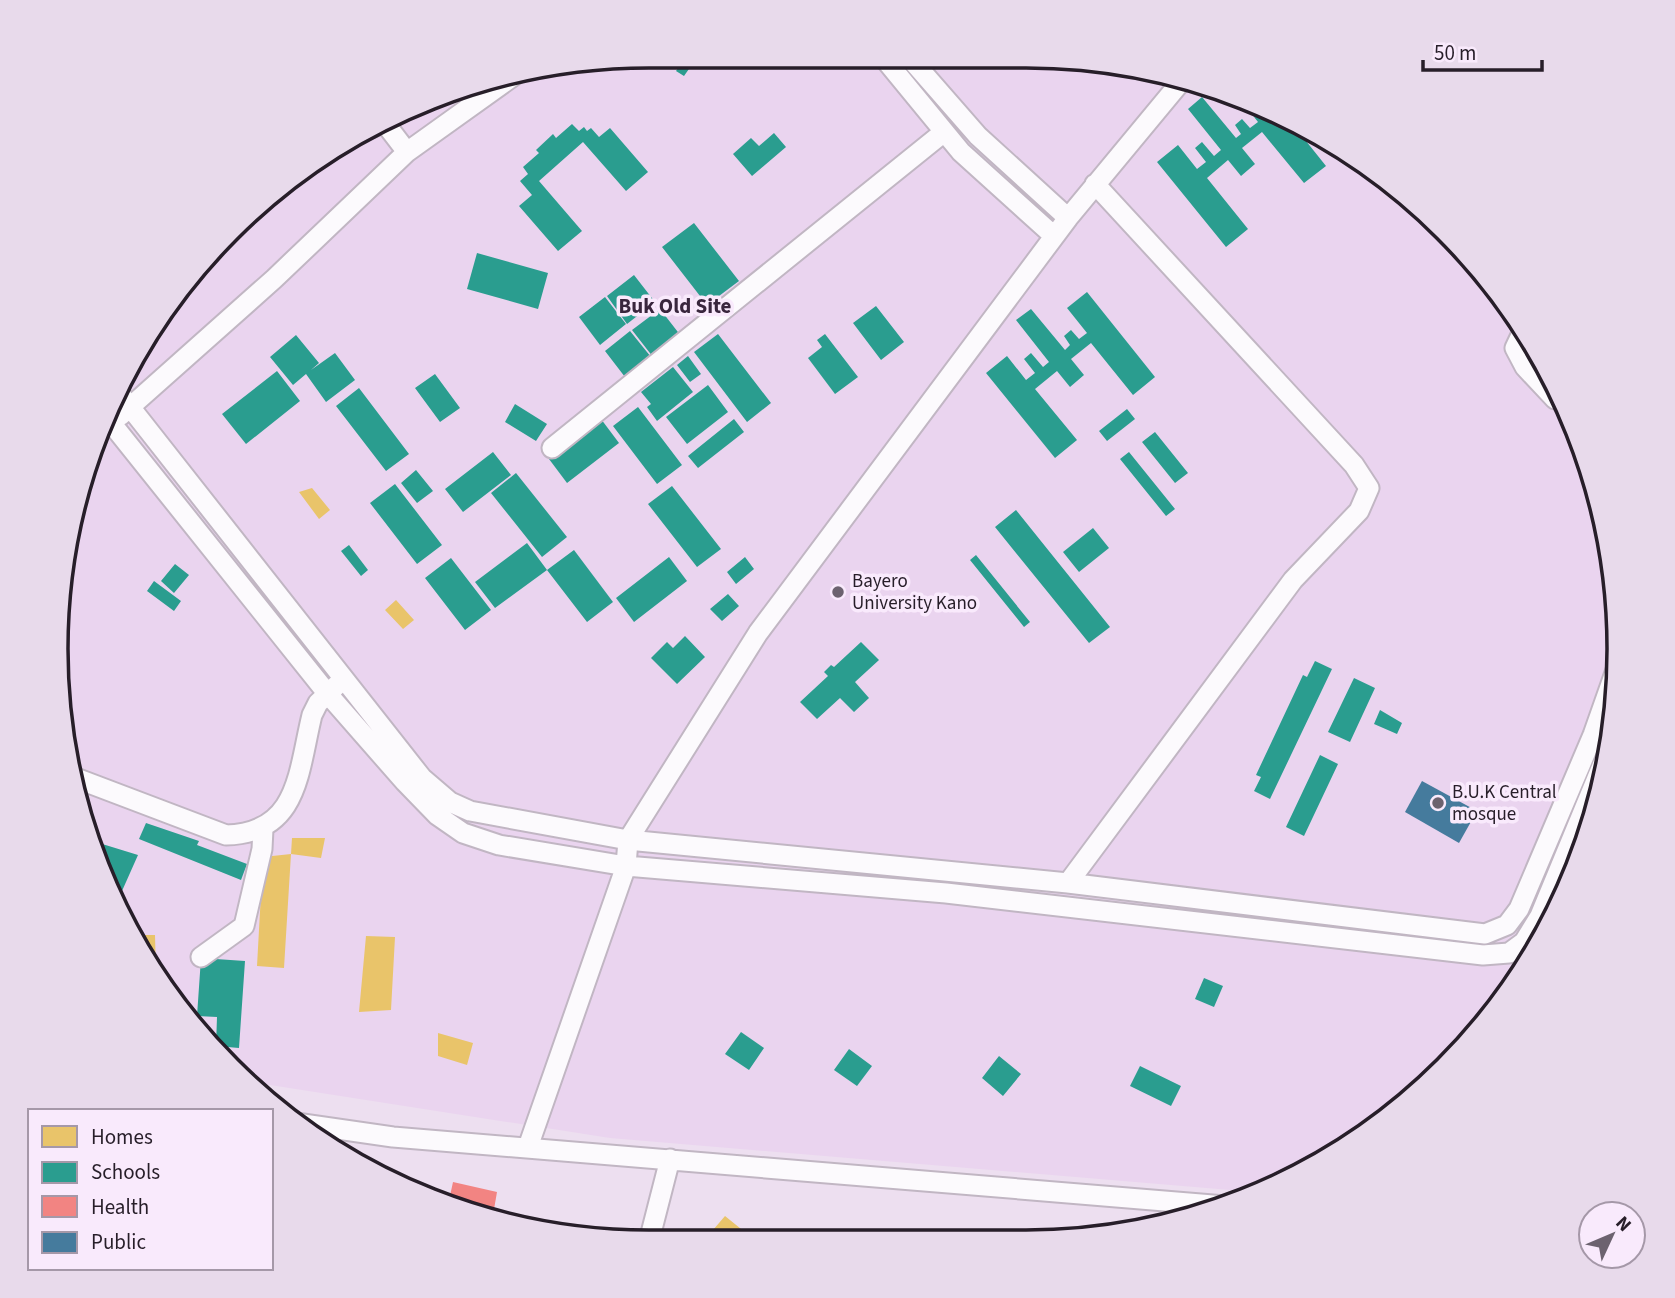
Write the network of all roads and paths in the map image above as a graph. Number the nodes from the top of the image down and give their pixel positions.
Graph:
1 (892, 68) edge
2 (919, 68) edge
3 (1176, 88) edge
4 (495, 89) edge
5 (390, 129) edge
6 (944, 132) junction
7 (978, 136) junction
8 (407, 152) junction
9 (961, 152) junction
10 (1095, 184) junction
11 (1068, 218) junction
12 (1054, 236) junction
13 (1518, 341) edge
14 (1543, 384) edge
15 (124, 401) edge
16 (113, 426) edge
17 (552, 448) dead end
18 (344, 680) junction
19 (327, 692) junction
20 (1596, 760) edge
21 (1594, 771) edge
22 (84, 781) edge
23 (263, 829) junction
24 (628, 840) junction
25 (626, 866) junction
26 (1068, 883) junction
27 (1165, 894) junction
28 (1519, 909) junction
29 (1162, 916) junction
30 (1540, 916) junction
31 (1374, 919) junction
32 (1524, 942) junction
33 (1374, 944) junction
34 (1524, 948) edge
35 (201, 957) dead end
36 (318, 1126) edge
37 (528, 1147) junction
38 (670, 1158) junction
39 (1197, 1204) edge
40 (652, 1230) edge

1 - 6 street
2 - 7 street
3 - 10 street
4 - 8 street
5 - 8 street
6 - 9 street
6 - 17 street
7 - 9 street
7 - 11 street
8 - 15 street
9 - 12 street
10 - 11 street
10 - 26 street
11 - 12 street
12 - 24 street
13 - 14 street
15 - 18 street
16 - 19 street
18 - 19 street
18 - 24 street
19 - 23 street
19 - 25 street
20 - 28 street
21 - 30 street
22 - 23 street
23 - 35 street
24 - 25 street
24 - 26 street
25 - 29 street
25 - 37 street
26 - 27 street
27 - 29 street
27 - 31 street
28 - 30 street
28 - 31 street
29 - 33 street
30 - 32 street
31 - 33 street
32 - 33 street
32 - 34 street
36 - 37 street
37 - 38 street
38 - 39 street
38 - 40 street

